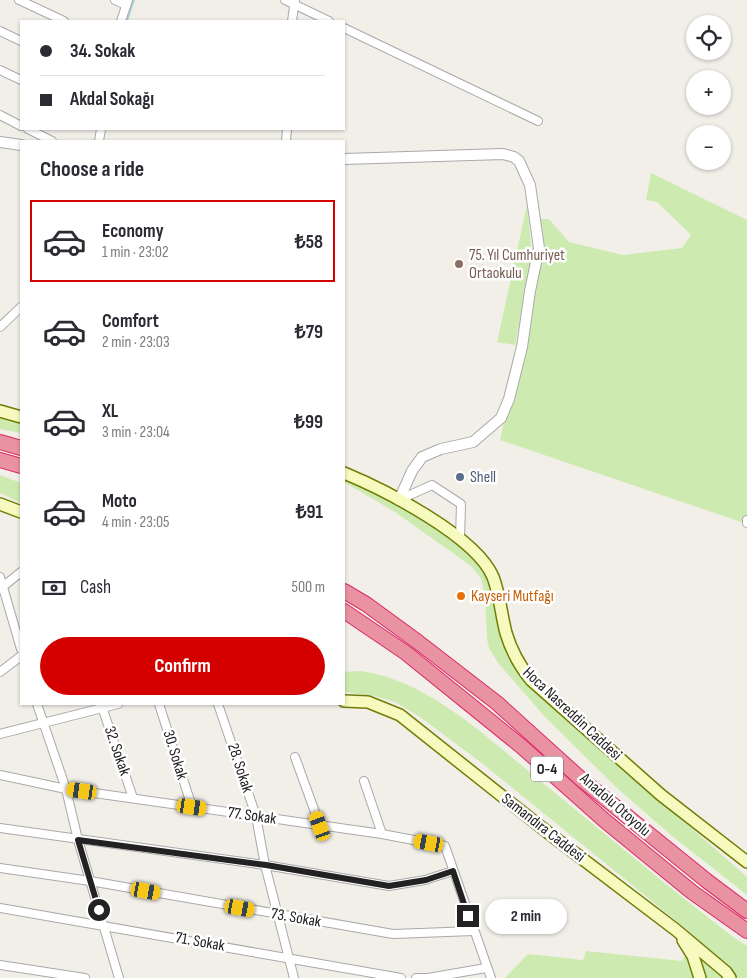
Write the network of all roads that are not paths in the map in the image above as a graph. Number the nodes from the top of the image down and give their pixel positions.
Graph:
1 (19, 0) edge
2 (115, 0) edge
3 (285, 0) edge
4 (294, 2) edge
5 (127, 3) edge
6 (62, 20) edge
7 (121, 20) edge
8 (292, 20) edge
9 (328, 20) edge
10 (345, 28) edge
11 (0, 31) edge
12 (20, 41) edge
13 (0, 70) edge
14 (20, 80) edge
15 (0, 115) edge
16 (538, 121) dead end
17 (20, 125) edge
18 (30, 130) edge
19 (50, 140) edge
20 (0, 142) edge
21 (20, 145) edge
22 (345, 159) edge
23 (20, 308) edge
24 (0, 326) edge
25 (0, 411) edge
26 (20, 414) edge
27 (0, 442) edge
28 (20, 448) edge
29 (0, 460) edge
30 (20, 466) edge
31 (345, 473) edge
32 (399, 500) junction
33 (0, 504) edge
34 (20, 512) edge
35 (460, 539) junction
36 (20, 573) edge
37 (0, 578) edge
38 (1, 588) edge
39 (345, 592) edge
40 (345, 612) edge
41 (20, 646) edge
42 (20, 657) edge
43 (0, 672) edge
44 (345, 701) edge
45 (37, 705) edge
46 (159, 705) edge
47 (218, 705) edge
48 (102, 706) edge
49 (43, 723) junction
50 (0, 734) edge
51 (295, 757) dead end
52 (1, 772) edge
53 (364, 780) dead end
54 (66, 789) junction
55 (134, 798) junction
56 (192, 807) junction
57 (256, 816) junction
58 (320, 826) junction
59 (0, 828) edge
60 (382, 834) junction
61 (78, 840) junction
62 (747, 862) edge
63 (266, 865) junction
64 (0, 868) edge
65 (453, 871) junction
66 (90, 881) junction
67 (0, 908) edge
68 (747, 911) edge
69 (278, 915) junction
70 (103, 925) junction
71 (676, 930) junction
72 (474, 931) junction
73 (747, 931) edge
74 (288, 958) junction
75 (0, 965) edge
76 (486, 968) junction
77 (361, 974) edge
78 (85, 978) edge
79 (119, 978) edge
80 (294, 978) edge
81 (401, 978) edge
82 (416, 978) edge
83 (491, 978) edge
84 (700, 978) edge
85 (730, 978) edge

1 - 6 street
2 - 5 street
3 - 4 street
4 - 8 street
4 - 9 street
5 - 7 street
10 - 16 street
11 - 12 street
13 - 14 street
15 - 17 street
18 - 19 street
20 - 21 street
22 - 32 street
23 - 24 street
25 - 26 main road
27 - 28 highway
29 - 30 highway
31 - 32 main road, Hoca Nasreddin Caddesi
32 - 35 main road, Hoca Nasreddin Caddesi
32 - 35 street
33 - 34 main road
35 - 62 main road, Hoca Nasreddin Caddesi
36 - 38 street
37 - 38 street
38 - 41 street
39 - 68 highway, Anadolu Otoyolu / O-4
40 - 73 highway, Anadolu Otoyolu / O-4
42 - 43 street
44 - 71 main road, Samandıra Caddesi
45 - 49 street
46 - 56 street, 30. Sokak
47 - 57 street, 28. Sokak
48 - 49 street
48 - 55 street, 32. Sokak
49 - 50 street
49 - 54 street
51 - 58 street
52 - 54 street, 77. Sokak
53 - 60 street
54 - 55 street, 77. Sokak
54 - 61 street
55 - 56 street, 77. Sokak
56 - 57 street, 77. Sokak
57 - 58 street, 77. Sokak
57 - 63 street, 28. Sokak
58 - 60 street, 77. Sokak
59 - 61 street
60 - 65 street, 77. Sokak
61 - 63 street
61 - 66 street
63 - 65 street
63 - 69 street, 28. Sokak
64 - 66 street, 73. Sokak
65 - 72 street
66 - 69 street, 73. Sokak
66 - 70 street
67 - 70 street, 71. Sokak
69 - 72 street, 73. Sokak
69 - 74 street, 28. Sokak
70 - 74 street, 71. Sokak
70 - 79 street
71 - 84 main road
71 - 85 main road, Samandıra Caddesi
72 - 76 street
74 - 77 street, 71. Sokak
74 - 80 street, 28. Sokak
75 - 78 street
76 - 82 street
76 - 83 street
77 - 81 street, 71. Sokak

